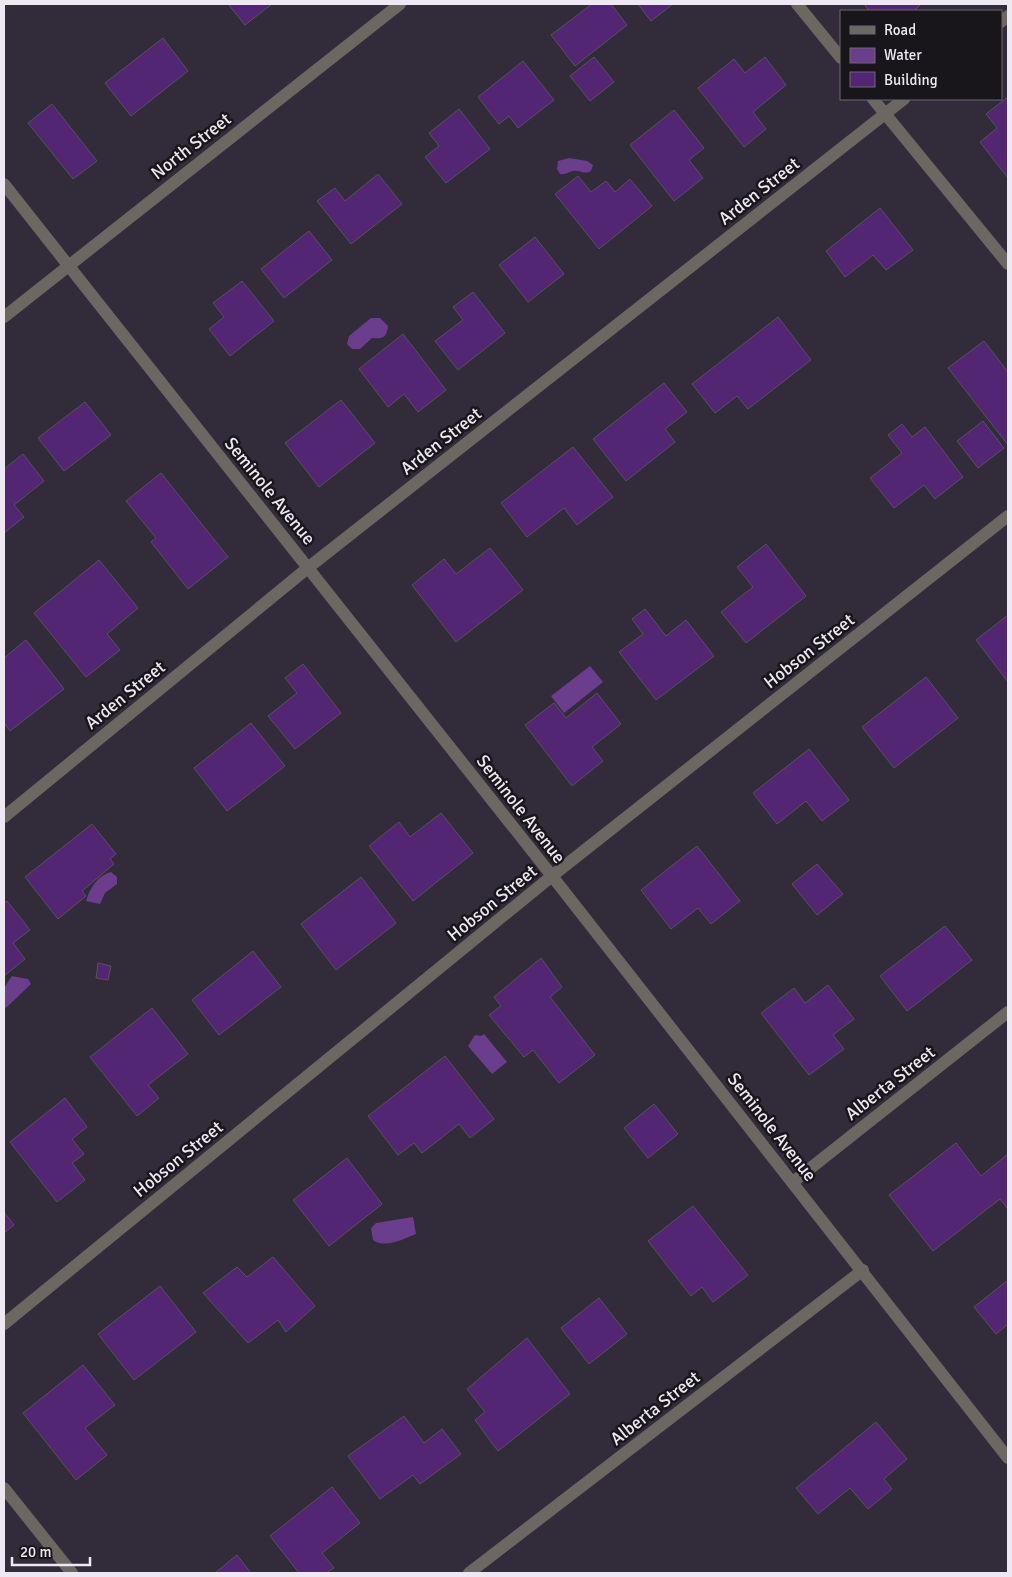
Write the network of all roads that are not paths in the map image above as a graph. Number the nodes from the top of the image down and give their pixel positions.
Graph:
1 (400, 4) edge
2 (797, 4) edge
3 (840, 57) edge
4 (874, 100) edge
5 (903, 100) edge
6 (885, 114) junction
7 (4, 184) edge
8 (1008, 264) edge
9 (68, 265) junction
10 (4, 316) edge
11 (1008, 516) edge
12 (309, 567) junction
13 (4, 818) edge
14 (552, 876) junction
15 (1008, 1012) edge
16 (793, 1182) junction
17 (863, 1270) junction
18 (4, 1324) edge
19 (1008, 1458) edge
20 (4, 1488) edge
21 (72, 1573) edge
22 (469, 1573) edge

1 - 9 street, North Street
2 - 3 street
4 - 6 street
5 - 6 street, Arden Street
6 - 8 street
6 - 12 street, Arden Street
7 - 9 street, Seminole Avenue
9 - 10 street, North Street
9 - 12 street, Seminole Avenue
11 - 14 street, Hobson Street
12 - 13 street, Arden Street
12 - 14 street, Seminole Avenue
14 - 16 street, Seminole Avenue
14 - 18 street, Hobson Street
15 - 16 street, Alberta Street
16 - 17 street, Seminole Avenue
17 - 19 street, Seminole Avenue
17 - 22 street, Alberta Street
20 - 21 street

